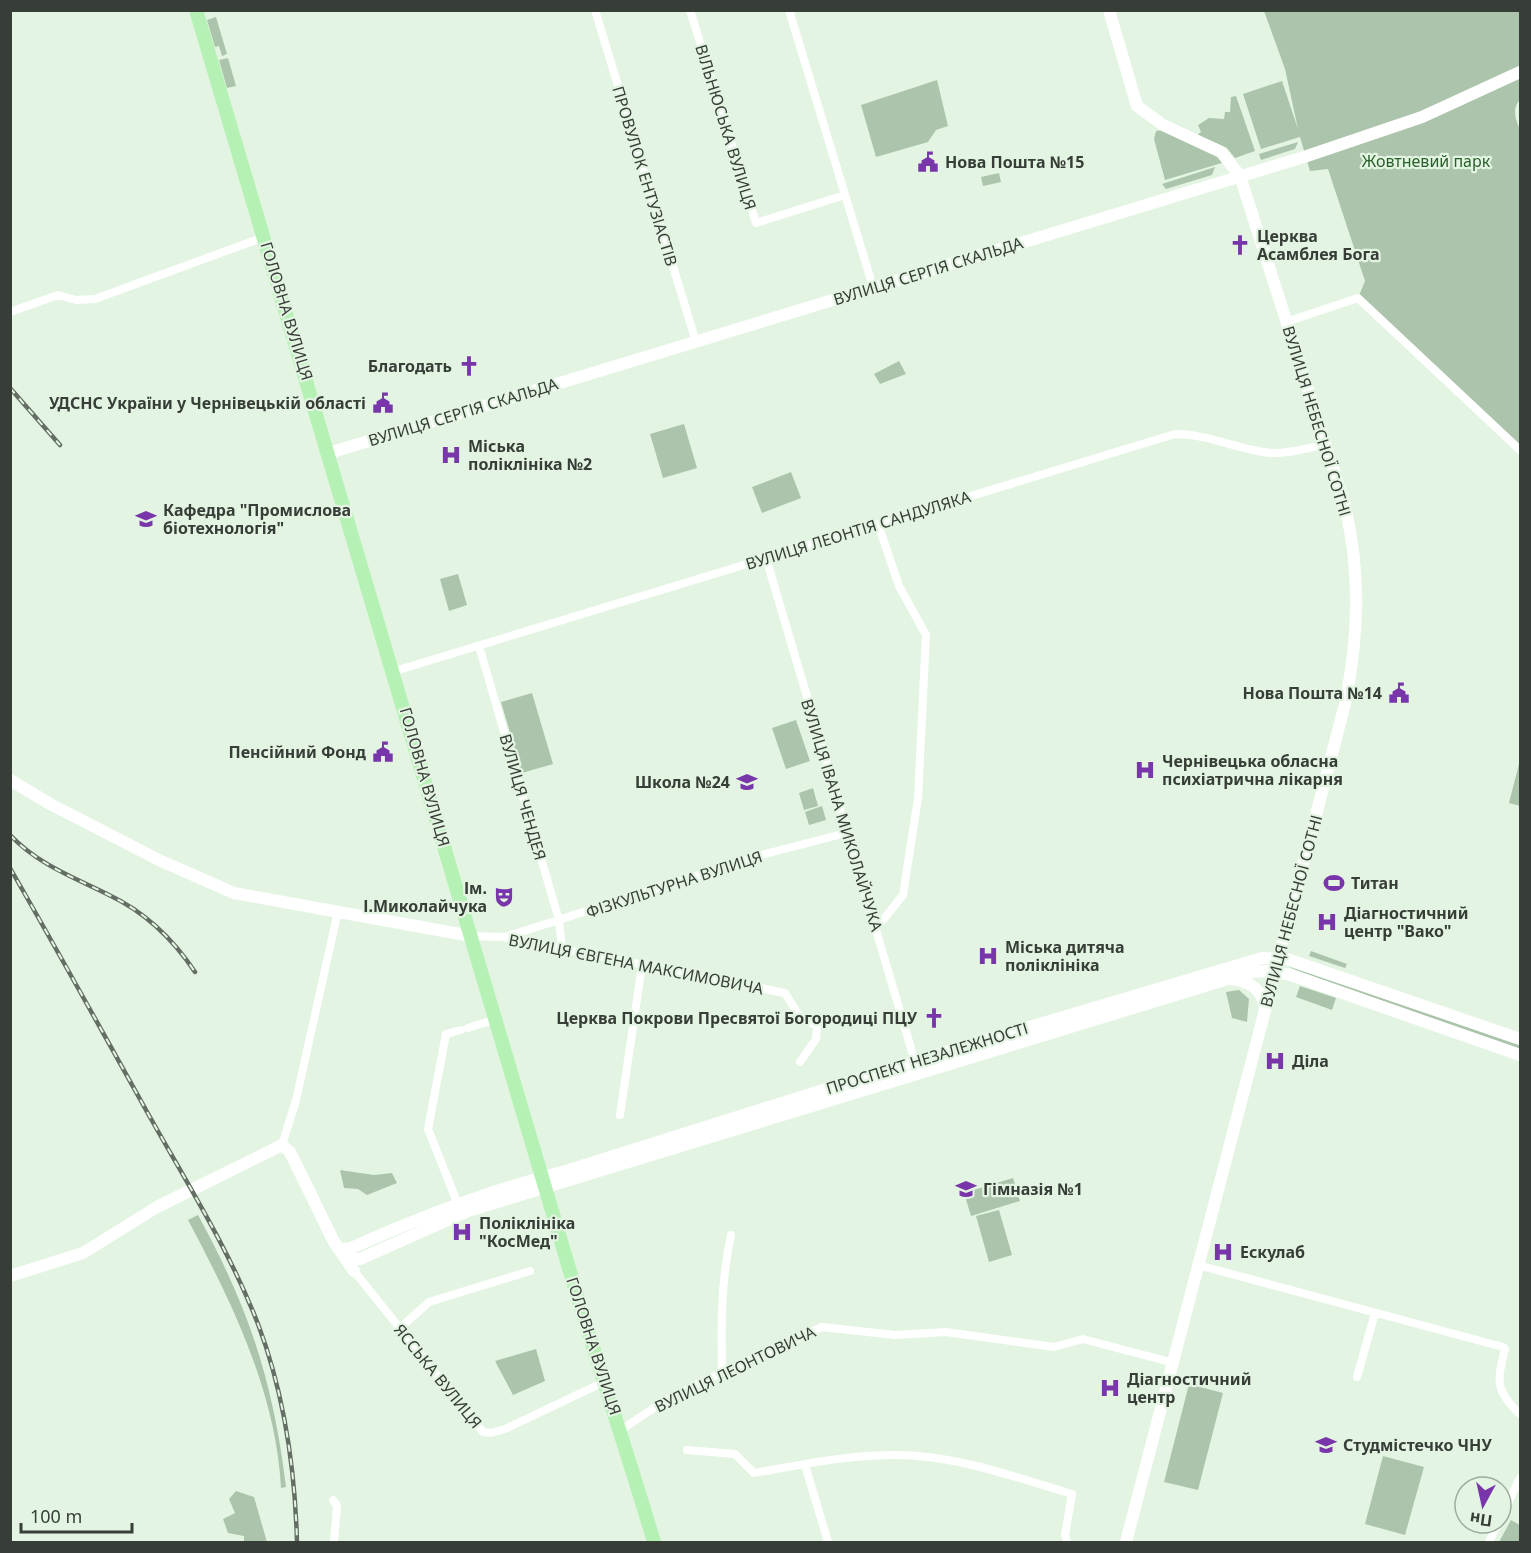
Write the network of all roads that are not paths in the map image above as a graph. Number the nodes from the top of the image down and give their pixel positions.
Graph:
1 (196, 10) edge
2 (595, 10) edge
3 (690, 10) edge
4 (789, 10) edge
5 (1109, 10) edge
6 (1521, 72) edge
7 (1240, 176) junction
8 (845, 195) junction
9 (264, 237) junction
10 (873, 287) junction
11 (10, 312) edge
12 (1286, 322) junction
13 (696, 342) junction
14 (1324, 445) junction
15 (1521, 450) edge
16 (329, 453) junction
17 (878, 524) junction
18 (766, 558) junction
19 (479, 646) junction
20 (395, 671) junction
21 (10, 780) edge
22 (846, 833) junction
23 (338, 911) junction
24 (559, 920) junction
25 (875, 922) junction
26 (471, 936) junction
27 (503, 937) junction
28 (562, 949) junction
29 (1279, 957) junction
30 (642, 965) junction
31 (1276, 972) junction
32 (1224, 979) junction
33 (1266, 1011) junction
34 (496, 1019) junction
35 (1521, 1039) edge
36 (1521, 1055) edge
37 (800, 1062) dead end
38 (916, 1066) junction
39 (620, 1115) dead end
40 (282, 1145) junction
41 (546, 1181) junction
42 (457, 1202) junction
43 (731, 1235) dead end
44 (338, 1248) junction
45 (346, 1259) junction
46 (360, 1259) junction
47 (1198, 1265) junction
48 (354, 1271) junction
49 (530, 1271) dead end
50 (10, 1276) edge
51 (1375, 1313) junction
52 (399, 1329) junction
53 (1174, 1363) junction
54 (722, 1372) junction
55 (1357, 1377) dead end
56 (606, 1381) junction
57 (1521, 1414) edge
58 (621, 1430) junction
59 (687, 1450) dead end
60 (806, 1465) junction
61 (1521, 1478) edge
62 (1513, 1494) edge
63 (333, 1500) dead end
64 (334, 1542) edge
65 (654, 1542) edge
66 (828, 1542) edge
67 (1067, 1542) edge
68 (1126, 1542) edge

1 - 9 main road, ГОЛОВНА ВУЛИЦЯ
2 - 13 street, ПРОВУЛОК ЕНТУЗІАСТІВ
3 - 8 street, ВІЛЬНЮСЬКА ВУЛИЦЯ
4 - 8 street
5 - 7 main road
6 - 7 main road, ВУЛИЦЯ СЕРГІЯ СКАЛЬДА
7 - 10 main road, ВУЛИЦЯ СЕРГІЯ СКАЛЬДА
7 - 12 main road, ВУЛИЦЯ НЕБЕСНОЇ СОТНІ
8 - 10 street
9 - 11 street
9 - 16 main road, ГОЛОВНА ВУЛИЦЯ
10 - 13 main road, ВУЛИЦЯ СЕРГІЯ СКАЛЬДА
12 - 14 main road, ВУЛИЦЯ НЕБЕСНОЇ СОТНІ
12 - 15 street
13 - 16 main road, ВУЛИЦЯ СЕРГІЯ СКАЛЬДА
14 - 17 street, ВУЛИЦЯ ЛЕОНТІЯ САНДУЛЯКА
14 - 29 main road, ВУЛИЦЯ НЕБЕСНОЇ СОТНІ
16 - 20 main road, ГОЛОВНА ВУЛИЦЯ
17 - 18 street, ВУЛИЦЯ ЛЕОНТІЯ САНДУЛЯКА
17 - 25 street
18 - 19 street, ВУЛИЦЯ ЛЕОНТІЯ САНДУЛЯКА
18 - 22 street, ВУЛИЦЯ ІВАНА МИКОЛАЙЧУКА
19 - 20 street, ВУЛИЦЯ ЛЕОНТІЯ САНДУЛЯКА
19 - 24 street, ВУЛИЦЯ ЧЕНДЕЯ
20 - 26 main road, ГОЛОВНА ВУЛИЦЯ
21 - 23 main road
22 - 24 street, ФІЗКУЛЬТУРНА ВУЛИЦЯ
22 - 25 street, ВУЛИЦЯ ІВАНА МИКОЛАЙЧУКА
23 - 26 main road
23 - 40 street
24 - 27 street, ФІЗКУЛЬТУРНА ВУЛИЦЯ
24 - 28 street, ВУЛИЦЯ ЧЕНДЕЯ
25 - 38 street, ВУЛИЦЯ ІВАНА МИКОЛАЙЧУКА
26 - 27 street, ВУЛИЦЯ ЄВГЕНА МАКСИМОВИЧА
26 - 34 main road, ГОЛОВНА ВУЛИЦЯ
27 - 28 street, ВУЛИЦЯ ЄВГЕНА МАКСИМОВИЧА
28 - 30 street, ВУЛИЦЯ ЄВГЕНА МАКСИМОВИЧА
29 - 31 main road, ВУЛИЦЯ НЕБЕСНОЇ СОТНІ
29 - 35 main road, ПРОСПЕКТ НЕЗАЛЕЖНОСТІ
29 - 38 main road, ПРОСПЕКТ НЕЗАЛЕЖНОСТІ
30 - 37 street, ВУЛИЦЯ ЄВГЕНА МАКСИМОВИЧА
30 - 39 street
31 - 32 main road, ПРОСПЕКТ НЕЗАЛЕЖНОСТІ
31 - 33 main road, ВУЛИЦЯ НЕБЕСНОЇ СОТНІ
31 - 36 main road, ПРОСПЕКТ НЕЗАЛЕЖНОСТІ
32 - 33 main road
32 - 38 main road, ПРОСПЕКТ НЕЗАЛЕЖНОСТІ
33 - 47 main road, ВУЛИЦЯ НЕБЕСНОЇ СОТНІ
34 - 41 main road, ГОЛОВНА ВУЛИЦЯ
34 - 42 street
38 - 41 main road, ПРОСПЕКТ НЕЗАЛЕЖНОСТІ
40 - 44 main road
40 - 50 main road
41 - 42 main road, ПРОСПЕКТ НЕЗАЛЕЖНОСТІ
41 - 46 main road, ПРОСПЕКТ НЕЗАЛЕЖНОСТІ
41 - 56 main road, ГОЛОВНА ВУЛИЦЯ
42 - 44 main road, ПРОСПЕКТ НЕЗАЛЕЖНОСТІ
43 - 54 street
44 - 45 main road
45 - 46 main road, ПРОСПЕКТ НЕЗАЛЕЖНОСТІ
45 - 48 main road
46 - 48 main road
47 - 51 street
47 - 53 main road, ВУЛИЦЯ НЕБЕСНОЇ СОТНІ
48 - 52 street, ЯССЬКА ВУЛИЦЯ
49 - 52 street
51 - 55 street
51 - 57 street
52 - 56 street, ЯССЬКА ВУЛИЦЯ
53 - 54 street, ВУЛИЦЯ ЛЕОНТОВИЧА
53 - 68 main road, ВУЛИЦЯ НЕБЕСНОЇ СОТНІ
54 - 58 street, ВУЛИЦЯ ЛЕОНТОВИЧА
56 - 58 main road, ГОЛОВНА ВУЛИЦЯ
58 - 65 main road, ГОЛОВНА ВУЛИЦЯ
59 - 60 street
60 - 66 street
60 - 67 street
61 - 62 street
63 - 64 street

